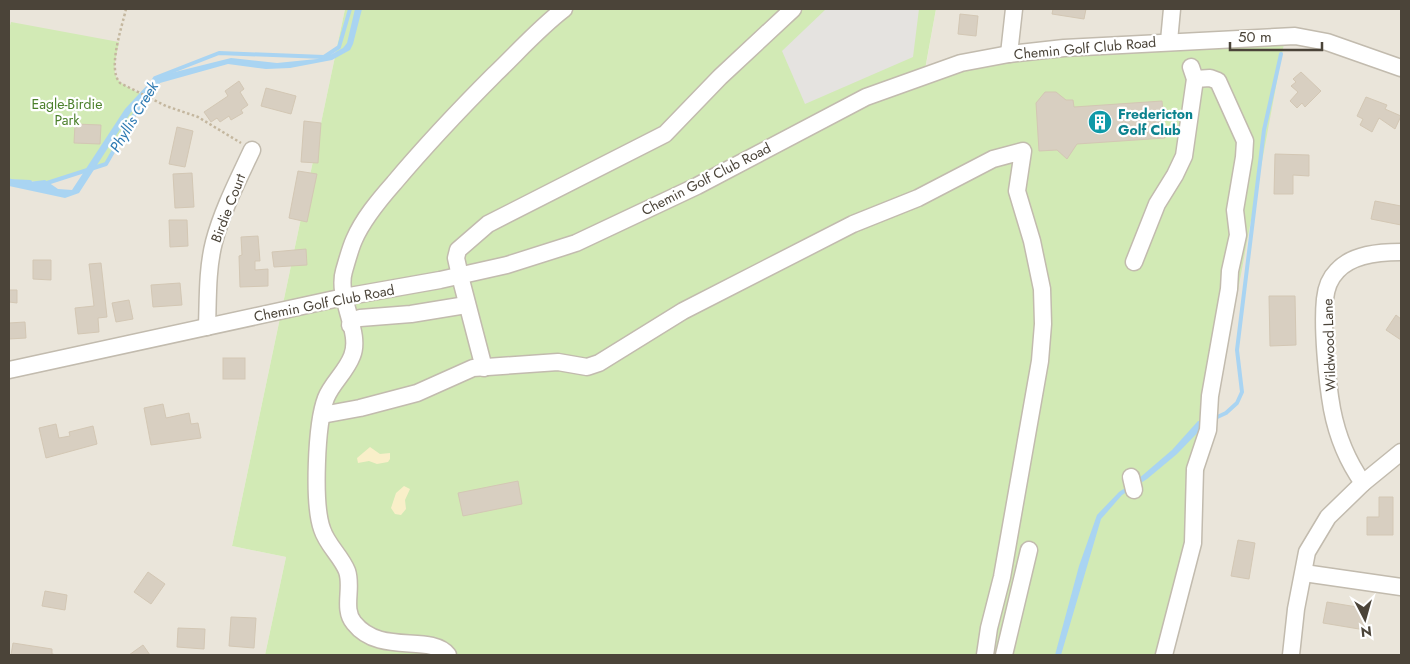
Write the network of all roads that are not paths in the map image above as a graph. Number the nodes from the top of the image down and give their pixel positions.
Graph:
1 (564, 9) edge
2 (793, 9) edge
3 (1014, 9) edge
4 (1172, 9) edge
5 (1169, 42) junction
6 (1009, 54) junction
7 (1401, 68) edge
8 (252, 150) road end
9 (1401, 252) edge
10 (1134, 262) dead end
11 (460, 276) junction
12 (344, 297) junction
13 (466, 305) junction
14 (350, 325) junction
15 (208, 327) junction
16 (484, 368) junction
17 (9, 370) edge
18 (322, 415) junction
19 (1401, 452) edge
20 (1362, 483) junction
21 (1029, 550) dead end
22 (1304, 573) junction
23 (1401, 587) edge
24 (985, 652) edge
25 (1005, 654) edge
26 (448, 655) edge
27 (1164, 655) edge
28 (1291, 655) edge

1 - 12 street
2 - 11 street
3 - 6 street
4 - 5 street
5 - 6 street, Chemin Golf Club Road
5 - 7 street, Chemin Golf Club Road
6 - 11 street, Chemin Golf Club Road
8 - 15 street, Birdie Court
9 - 20 street, Wildwood Lane
10 - 27 street
11 - 12 street, Chemin Golf Club Road
11 - 13 street
12 - 14 street
12 - 15 street, Chemin Golf Club Road
13 - 14 street
13 - 16 street
14 - 18 street
15 - 17 street, Chemin Golf Club Road
16 - 18 street
16 - 24 street
18 - 26 street
19 - 20 street
20 - 22 street
21 - 25 street
22 - 23 street
22 - 28 street
24 - 25 street

